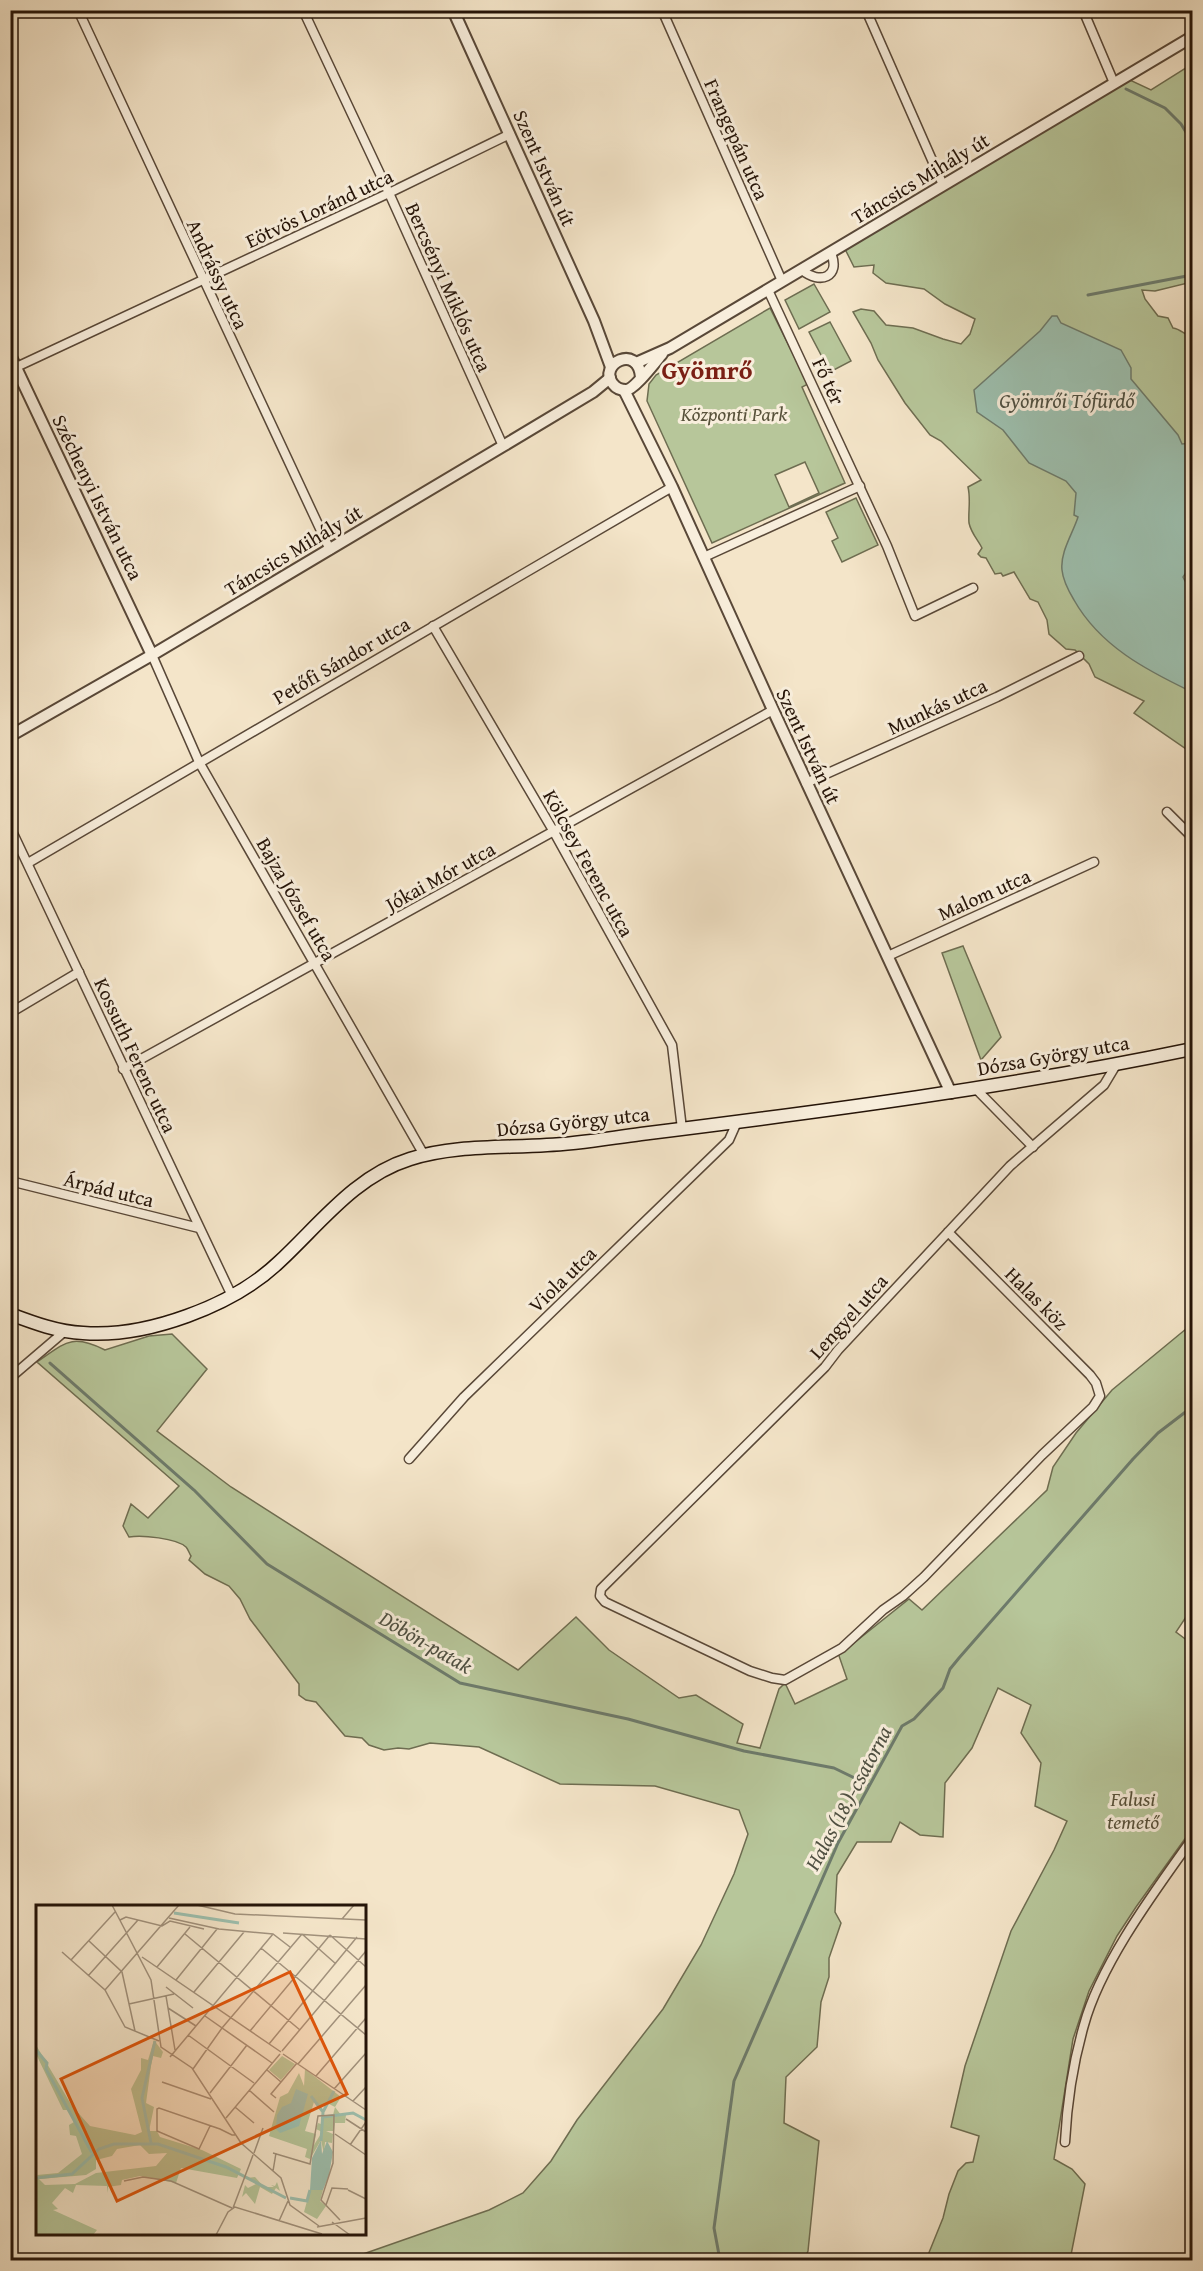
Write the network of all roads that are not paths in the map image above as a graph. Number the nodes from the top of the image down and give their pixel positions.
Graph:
1 (78, 10) edge
2 (303, 10) edge
3 (453, 10) edge
4 (662, 10) edge
5 (866, 10) edge
6 (1083, 10) edge
7 (1192, 37) edge
8 (1114, 83) junction
9 (510, 134) junction
10 (944, 185) junction
11 (389, 194) junction
12 (831, 253) junction
13 (802, 270) junction
14 (203, 281) junction
15 (782, 281) junction
16 (768, 290) junction
17 (603, 341) junction
18 (667, 350) junction
19 (10, 355) edge
20 (622, 359) junction
21 (636, 363) junction
22 (13, 369) edge
23 (615, 380) junction
24 (638, 382) junction
25 (637, 412) junction
26 (503, 446) junction
27 (860, 486) junction
28 (672, 487) junction
29 (330, 550) junction
30 (704, 557) junction
31 (973, 588) dead end
32 (433, 626) junction
33 (152, 655) junction
34 (1079, 656) dead end
35 (773, 710) junction
36 (10, 736) edge
37 (199, 762) junction
38 (806, 783) junction
39 (1167, 812) dead end
40 (10, 827) edge
41 (554, 832) junction
42 (1192, 837) edge
43 (1094, 862) dead end
44 (28, 863) junction
45 (888, 956) junction
46 (316, 964) junction
47 (79, 972) junction
48 (10, 1013) edge
49 (1192, 1049) edge
50 (1116, 1065) junction
51 (123, 1069) junction
52 (976, 1089) junction
53 (951, 1093) junction
54 (737, 1122) junction
55 (682, 1129) junction
56 (1033, 1148) junction
57 (424, 1155) junction
58 (10, 1181) edge
59 (199, 1228) junction
60 (948, 1232) junction
61 (232, 1296) junction
62 (10, 1314) edge
63 (64, 1331) junction
64 (10, 1378) edge
65 (409, 1459) dead end
66 (601, 1589) joint
67 (1192, 1839) edge
68 (1065, 2142) dead end

1 - 14 street, Andrássy utca
2 - 11 street, Bercsényi Miklós utca
3 - 9 street, Szent István út
4 - 15 street, Frangepán utca
5 - 10 street
6 - 8 street
7 - 8 street, Táncsics Mihály út
8 - 10 street, Táncsics Mihály út
9 - 11 street, Eötvös Loránd utca
9 - 17 street, Szent István út
10 - 12 street, Táncsics Mihály út
11 - 14 street, Eötvös Loránd utca
11 - 26 street, Bercsényi Miklós utca
12 - 13 street, Táncsics Mihály út
12 - 13 street
13 - 15 street, Táncsics Mihály út
14 - 22 street, Eötvös Loránd utca
14 - 29 street, Andrássy utca
15 - 16 street, Táncsics Mihály út
16 - 18 street, Táncsics Mihály út
16 - 27 street, Fő tér
17 - 20 street, Szent István út
17 - 23 street, Szent István út
18 - 21 street, Táncsics Mihály út
18 - 24 street, Táncsics Mihály út
19 - 22 street, Széchenyi István utca
20 - 21 street
20 - 23 street
21 - 24 street
22 - 33 street, Széchenyi István utca
23 - 24 street
23 - 25 street, Szent István út
23 - 26 street, Táncsics Mihály út
24 - 25 street, Szent István út
25 - 28 street, Szent István út
26 - 29 street, Táncsics Mihály út
27 - 30 street
27 - 31 street, Fő tér
28 - 30 street, Szent István út
28 - 32 street, Petőfi Sándor utca
29 - 33 street, Táncsics Mihály út
30 - 35 street, Szent István út
32 - 37 street, Petőfi Sándor utca
32 - 41 street, Kölcsey Ferenc utca
33 - 36 street, Táncsics Mihály út
33 - 37 street, Bajza József utca
34 - 38 street, Munkás utca
35 - 38 street, Szent István út
35 - 41 street, Jókai Mór utca
37 - 44 street, Petőfi Sándor utca
37 - 46 street, Bajza József utca
38 - 45 street, Szent István út
39 - 42 street
40 - 44 street, Kossuth Ferenc utca
41 - 46 street, Jókai Mór utca
41 - 55 street, Kölcsey Ferenc utca
43 - 45 street, Malom utca
44 - 47 street, Kossuth Ferenc utca
45 - 53 street, Szent István út
46 - 51 street, Jókai Mór utca
46 - 57 street, Bajza József utca
47 - 48 street
47 - 51 street, Kossuth Ferenc utca
49 - 50 main road, Dózsa György utca
50 - 52 main road, Dózsa György utca
50 - 56 street, Lengyel utca
51 - 59 street, Kossuth Ferenc utca
52 - 53 main road, Dózsa György utca
52 - 56 street
53 - 54 main road, Dózsa György utca
54 - 55 main road, Dózsa György utca
54 - 65 street, Viola utca
55 - 57 main road, Dózsa György utca
56 - 60 street, Lengyel utca
57 - 61 main road, Dózsa György utca
58 - 59 street, Árpád utca
59 - 61 street, Kossuth Ferenc utca
60 - 66 street, Lengyel utca
60 - 66 street, Halas köz
61 - 63 main road, Dózsa György utca
62 - 63 main road, Dózsa György utca
63 - 64 street
67 - 68 street

